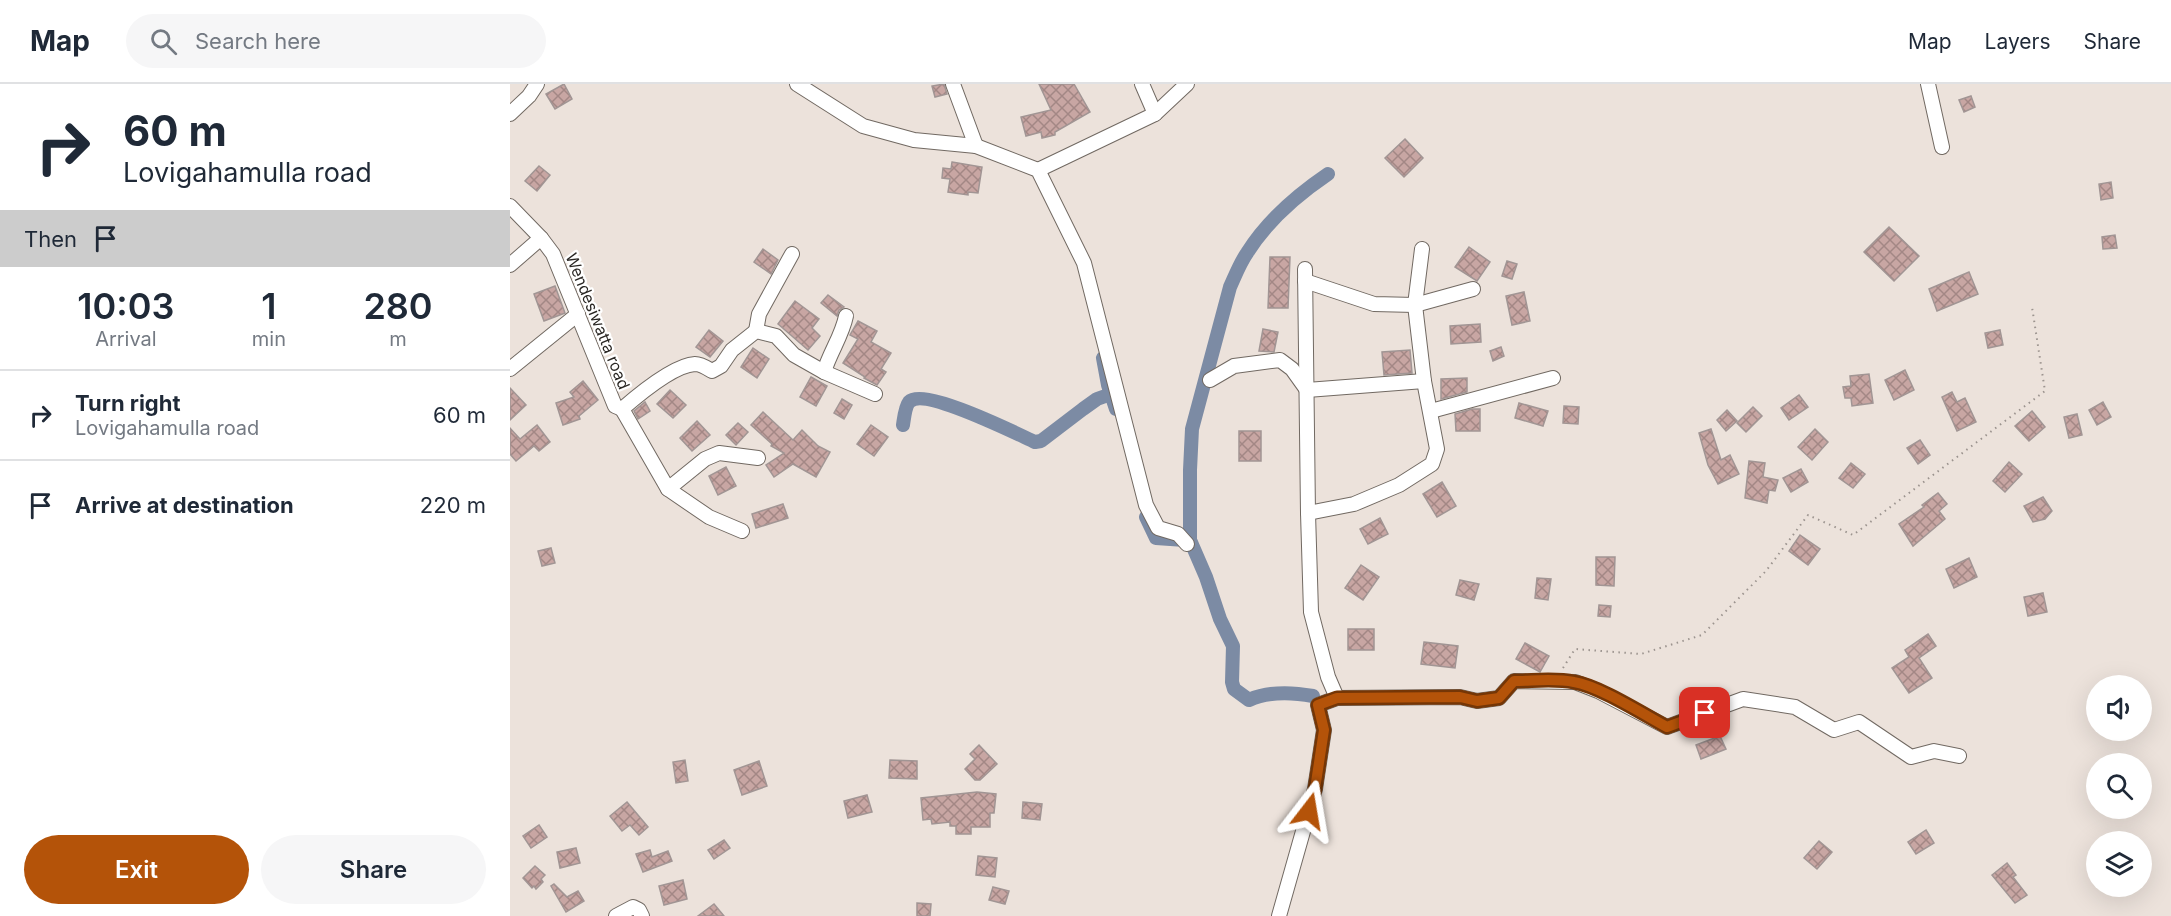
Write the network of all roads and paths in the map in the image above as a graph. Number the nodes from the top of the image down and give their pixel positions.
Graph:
1 (537, 84) edge
2 (953, 84) edge
3 (1142, 84) edge
4 (1188, 84) edge
5 (1928, 84) edge
6 (801, 85) edge
7 (510, 114) edge
8 (1155, 114) junction
9 (976, 146) junction
10 (1942, 147) dead end
11 (1038, 170) junction
12 (510, 206) edge
13 (541, 238) junction
14 (1422, 249) dead end
15 (792, 254) dead end
16 (510, 265) edge
17 (1473, 289) dead end
18 (1415, 305) junction
19 (2032, 307) dead end
20 (578, 314) junction
21 (846, 316) dead end
22 (756, 332) junction
23 (510, 369) edge
24 (824, 372) junction
25 (1553, 378) dead end
26 (1210, 380) dead end
27 (1424, 381) junction
28 (1307, 390) junction
29 (875, 394) dead end
30 (622, 410) junction
31 (1431, 411) junction
32 (758, 458) dead end
33 (668, 489) junction
34 (1308, 513) junction
35 (742, 531) dead end
36 (1182, 539) dead end
37 (1555, 681) junction
38 (1337, 698) junction
39 (1959, 756) dead end
40 (616, 916) edge
41 (642, 916) edge
42 (1279, 916) edge

1 - 7 street
2 - 9 street
3 - 8 street
4 - 8 street
5 - 10 street
6 - 9 street
8 - 11 street
9 - 11 street
11 - 36 street
12 - 13 street, Wendesiwatta road
13 - 16 street
13 - 20 street, Wendesiwatta road
14 - 18 street
15 - 22 street
17 - 18 street
18 - 27 street
18 - 28 street
19 - 37 path
20 - 23 street
20 - 30 street, Wendesiwatta road
21 - 24 street
22 - 24 street
22 - 30 street, Wendesiwatta road
24 - 29 street
25 - 31 street
26 - 28 street
27 - 28 street
27 - 31 street
28 - 34 street
30 - 33 street
31 - 34 street
32 - 33 street
33 - 35 street
34 - 38 street
37 - 38 street
37 - 39 street
38 - 42 street
40 - 41 street

